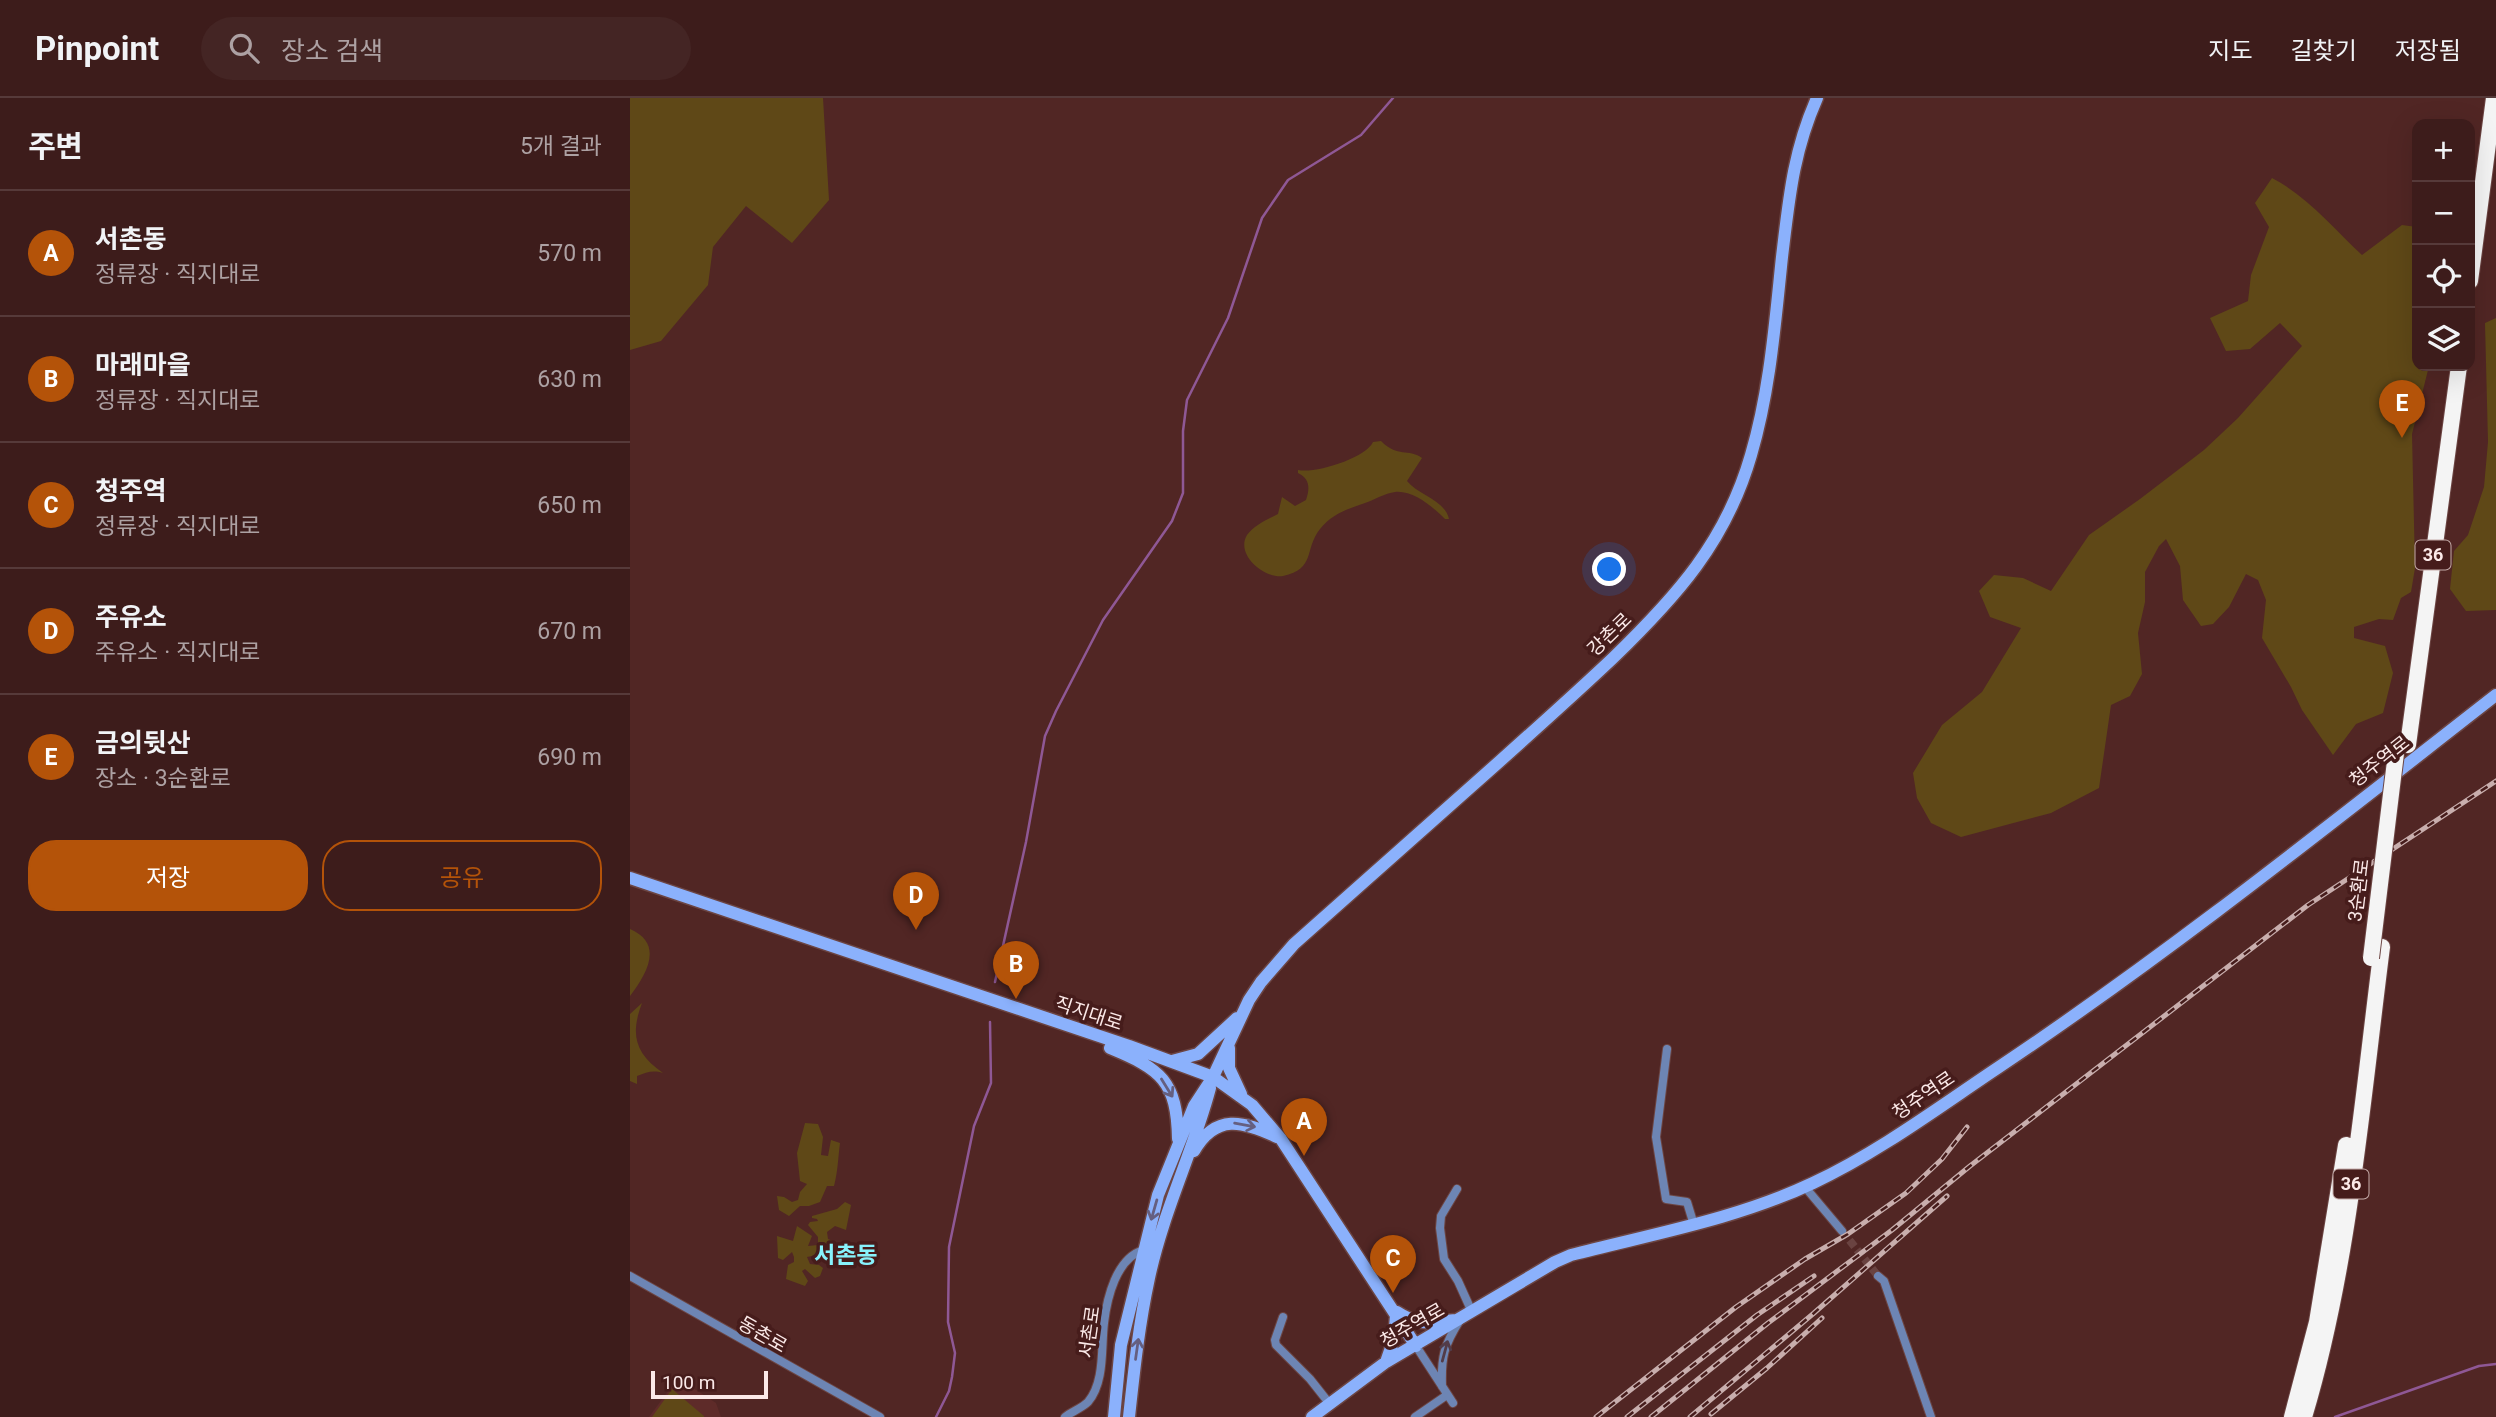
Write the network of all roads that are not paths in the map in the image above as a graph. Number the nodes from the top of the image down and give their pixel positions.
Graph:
1 (1817, 98) edge
2 (2483, 98) edge
3 (2494, 98) edge
4 (2472, 182) edge
5 (2475, 245) edge
6 (2447, 371) edge
7 (2458, 371) edge
8 (2496, 695) edge
9 (2403, 745) junction
10 (630, 878) edge
11 (2377, 953) junction
12 (1245, 1011) junction
13 (1094, 1034) junction
14 (1230, 1043) junction
15 (1667, 1049) dead end
16 (1171, 1061) junction
17 (1213, 1077) junction
18 (1243, 1097) junction
19 (1281, 1139) junction
20 (1178, 1146) junction
21 (1181, 1172) junction
22 (1805, 1187) junction
23 (1457, 1189) dead end
24 (1694, 1224) junction
25 (1842, 1231) tunnel mouth
26 (1143, 1250) junction
27 (630, 1276) edge
28 (1878, 1276) tunnel mouth
29 (1393, 1312) junction
30 (1472, 1312) junction
31 (1283, 1317) dead end
32 (1460, 1320) junction
33 (1416, 1346) junction
34 (1386, 1362) junction
35 (1442, 1386) junction
36 (1447, 1395) junction
37 (1329, 1403) junction
38 (1452, 1403) dead end
39 (880, 1417) edge
40 (1065, 1417) edge
41 (1114, 1417) edge
42 (1129, 1417) edge
43 (1312, 1417) edge
44 (1415, 1417) edge
45 (1931, 1417) edge
46 (2292, 1417) edge
47 (2304, 1417) edge

1 - 12 main road, 강촌로
2 - 4 highway
3 - 5 highway
6 - 9 highway, 3순환로 / 36
7 - 9 highway, 3순환로 / 36
8 - 22 main road, 청주역로
9 - 11 highway, 3순환로 / 36, bridge
10 - 13 main road, 직지대로
11 - 46 highway, 3순환로 / 36
11 - 47 highway, 3순환로 / 36
12 - 14 main road, 강촌로
12 - 16 main road
13 - 16 main road, 직지대로
13 -> 20 main road
14 - 17 main road, 강촌로
14 - 18 main road
15 - 24 street
16 - 17 main road, 직지대로
17 - 18 main road, 직지대로
17 - 20 main road
17 - 21 main road
18 - 19 main road, 직지대로
21 -> 19 main road
19 - 29 main road, 직지대로
20 -> 26 main road
42 -> 21 main road
22 - 24 main road, 청주역로
22 - 25 street
23 - 30 street
24 - 30 main road, 청주역로
26 - 40 street, 서촌로
26 - 41 main road
27 - 39 street, 동촌로
28 - 45 street
29 - 32 main road
29 - 33 main road, 직지대로
29 - 34 main road
30 - 32 main road, 청주역로
31 - 37 street
32 - 33 main road, 청주역로
35 -> 32 street
33 - 34 main road, 청주역로
33 - 35 street
34 - 37 main road, 청주역로
35 - 36 street
36 - 38 street
36 - 44 street
37 - 43 main road, 청주역로

